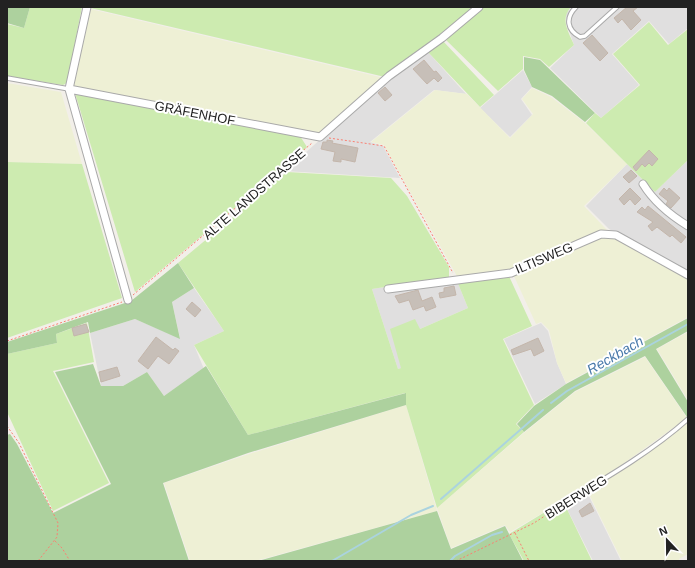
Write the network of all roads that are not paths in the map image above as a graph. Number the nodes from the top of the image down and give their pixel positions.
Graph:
1 (87, 7) edge
2 (479, 7) edge
3 (576, 7) edge
4 (617, 7) edge
5 (7, 78) edge
6 (69, 89) junction
7 (643, 184) dead end
8 (686, 223) edge
9 (688, 275) edge
10 (388, 289) dead end
11 (128, 300) road end
12 (688, 419) edge
13 (564, 504) road end

1 - 6 street
2 - 6 street, GRÄFENHOF
3 - 4 lane
5 - 6 lane, GRÄFENHOF
6 - 11 street
7 - 8 street
9 - 10 street, ILTISWEG
12 - 13 lane, BIBERWEG

